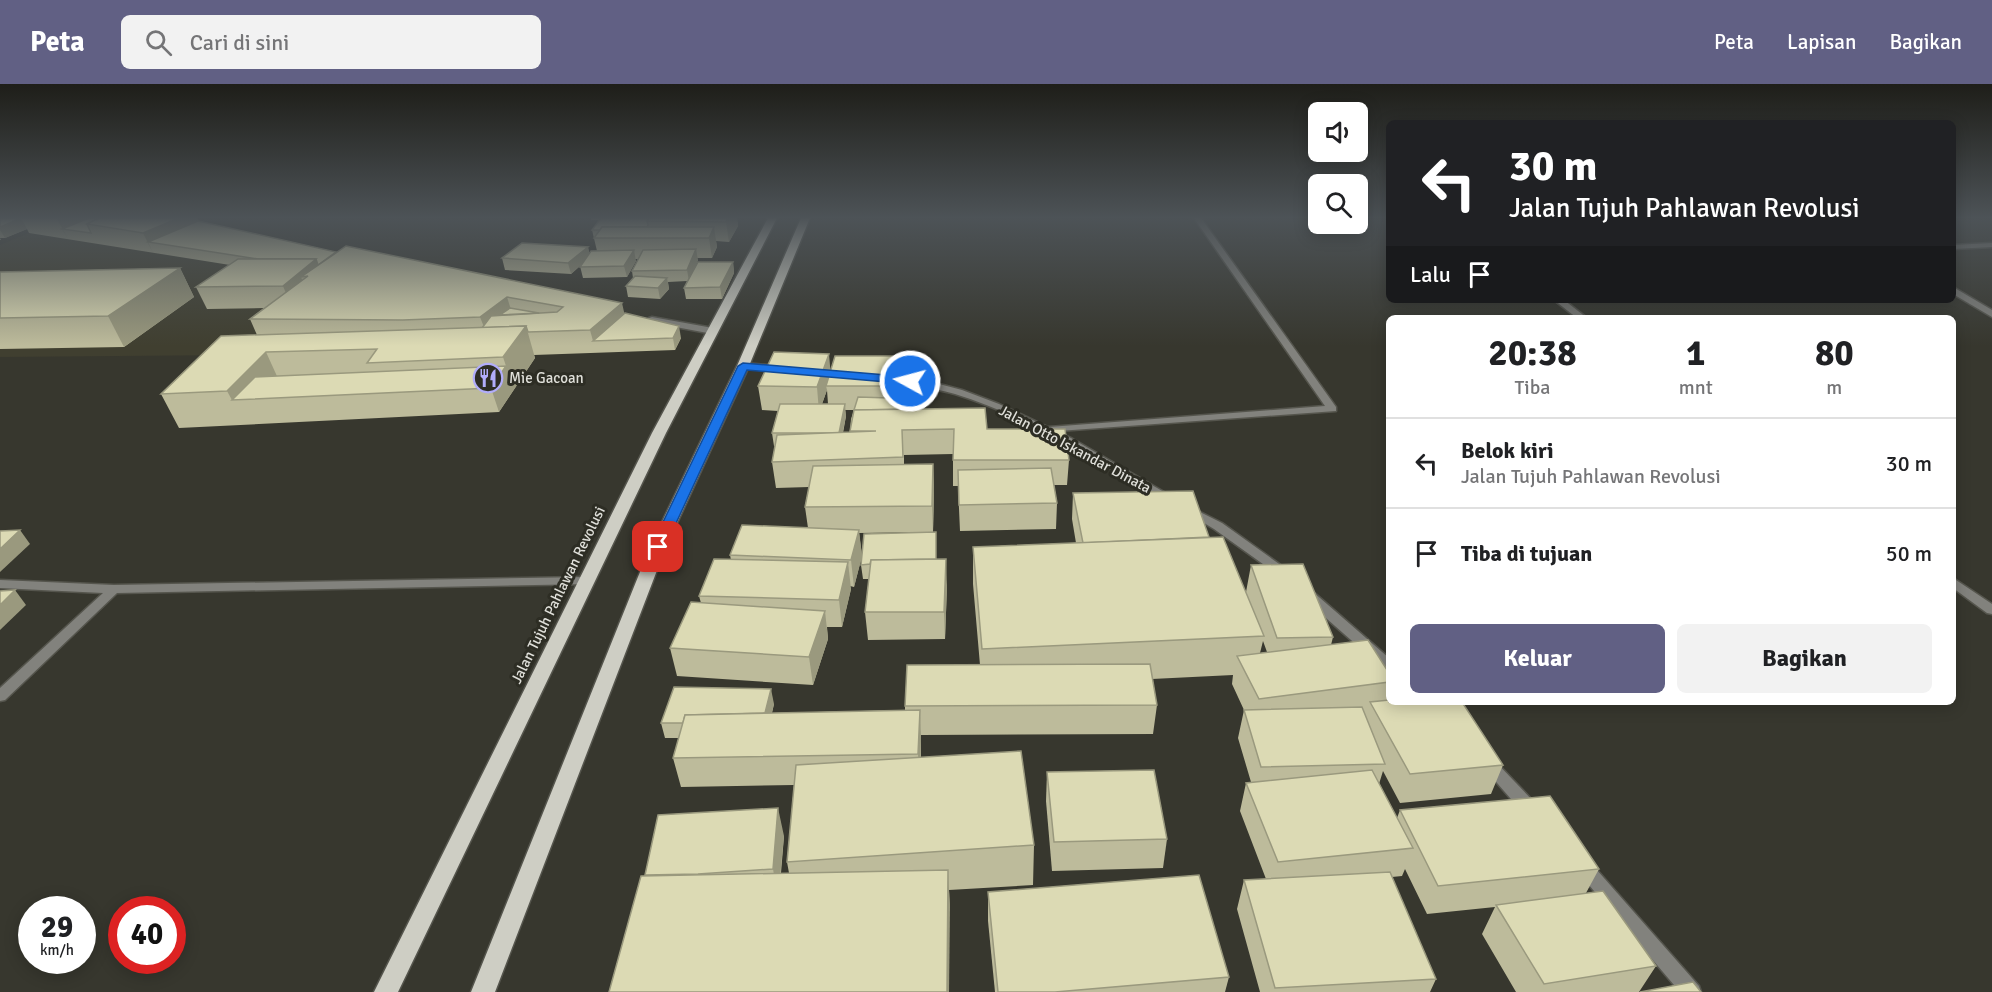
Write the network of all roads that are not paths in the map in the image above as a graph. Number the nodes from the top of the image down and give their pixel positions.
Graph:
1 (751, 260) edge
2 (788, 260) edge
3 (1227, 260) edge
4 (1956, 292) edge
5 (1562, 303) edge
6 (1992, 314) edge
7 (1579, 315) edge
8 (642, 319) edge
9 (713, 331) junction
10 (743, 366) junction
11 (788, 369) edge
12 (868, 376) edge
13 (1045, 430) junction
14 (586, 581) junction
15 (0, 584) edge
16 (1956, 584) edge
17 (114, 589) junction
18 (1992, 610) edge
19 (1386, 663) edge
20 (0, 696) edge
21 (1477, 751) edge
22 (1541, 820) edge
23 (1573, 855) edge
24 (386, 992) edge
25 (483, 992) edge
26 (1692, 992) edge

1 - 9 main road, Jalan Tujuh Pahlawan Revolusi
2 - 10 main road
3 - 13 street
4 - 6 street
5 - 7 street
8 - 9 street
9 - 14 main road, Jalan Tujuh Pahlawan Revolusi
10 - 11 street
10 - 25 main road
12 - 13 street, Jalan Otto Iskandar Dinata
13 - 19 street, Jalan Otto Iskandar Dinata
14 - 17 street
14 - 24 main road, Jalan Tujuh Pahlawan Revolusi
15 - 17 street
16 - 18 street
17 - 20 street
21 - 22 street
23 - 26 street

